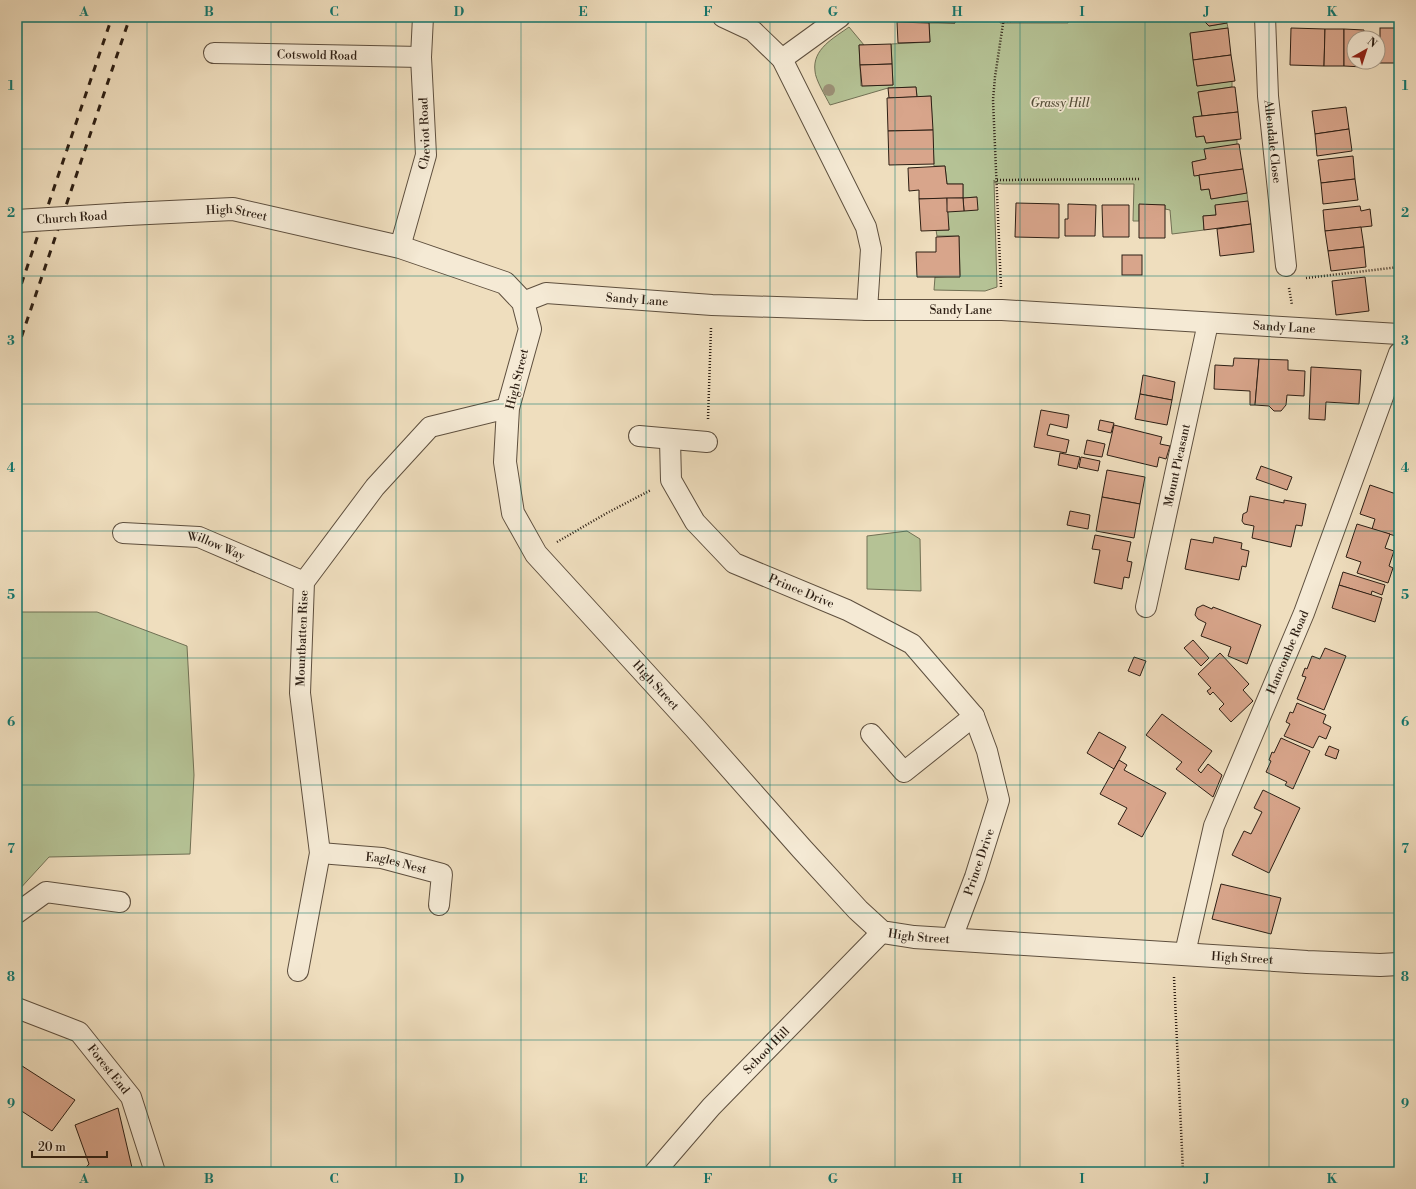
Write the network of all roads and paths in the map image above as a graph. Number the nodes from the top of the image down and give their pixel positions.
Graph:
1 (423, 17) edge
2 (722, 17) edge
3 (840, 17) edge
4 (1004, 17) edge
5 (1265, 17) edge
6 (1066, 20) dead end
7 (1004, 21) junction
8 (214, 53) dead end
9 (421, 57) junction
10 (782, 59) junction
11 (1141, 179) dead end
12 (997, 180) junction
13 (128, 214) joint
14 (17, 221) edge
15 (400, 246) junction
16 (1399, 267) edge
17 (1287, 273) junction
18 (523, 302) junction
19 (712, 305) junction
20 (867, 310) junction
21 (1002, 310) junction
22 (1208, 323) junction
23 (1295, 327) junction
24 (1399, 334) edge
25 (1399, 353) edge
26 (508, 408) junction
27 (639, 436) dead end
28 (670, 440) junction
29 (707, 442) joint
30 (671, 480) junction
31 (123, 533) dead end
32 (536, 554) junction
33 (304, 582) junction
34 (1146, 607) dead end
35 (974, 716) junction
36 (871, 734) dead end
37 (320, 853) junction
38 (120, 902) dead end
39 (439, 904) dead end
40 (17, 913) edge
41 (882, 932) junction
42 (952, 938) junction
43 (1179, 953) junction
44 (1399, 964) edge
45 (298, 971) dead end
46 (17, 1008) edge
47 (156, 1172) edge
48 (655, 1172) edge
49 (1183, 1172) edge

1 - 9 street, Cheviot Road
2 - 10 street
3 - 10 street
4 - 7 path
5 - 17 street, Allendale Close
6 - 7 path
7 - 12 path
8 - 9 street, Cotswold Road
9 - 15 street, Cheviot Road
10 - 20 street
11 - 12 path
12 - 21 path
13 - 14 street, Church Road, bridge
13 - 15 street, High Street
15 - 18 street, High Street
16 - 17 path
17 - 23 path
18 - 19 street, Sandy Lane
18 - 26 street, High Street
19 - 20 street, Sandy Lane
19 - 29 path
20 - 21 street, Sandy Lane
21 - 22 street, Sandy Lane
22 - 23 street, Sandy Lane
22 - 34 street, Mount Pleasant
23 - 24 street, Sandy Lane
25 - 43 street, Hancombe Road
26 - 32 street, High Street
26 - 33 street, Mountbatten Rise
27 - 28 street
28 - 29 street
28 - 30 street, Prince Drive
30 - 32 path
30 - 35 street, Prince Drive
31 - 33 street, Willow Way
32 - 41 street, High Street
33 - 37 street, Mountbatten Rise
35 - 36 street
35 - 42 street, Prince Drive
37 - 39 street, Eagles Nest
37 - 45 street, Mountbatten Rise
38 - 40 street
41 - 42 street, High Street
41 - 48 street, School Hill
42 - 43 street, High Street
43 - 44 street, High Street
43 - 49 path
46 - 47 street, Forest End

